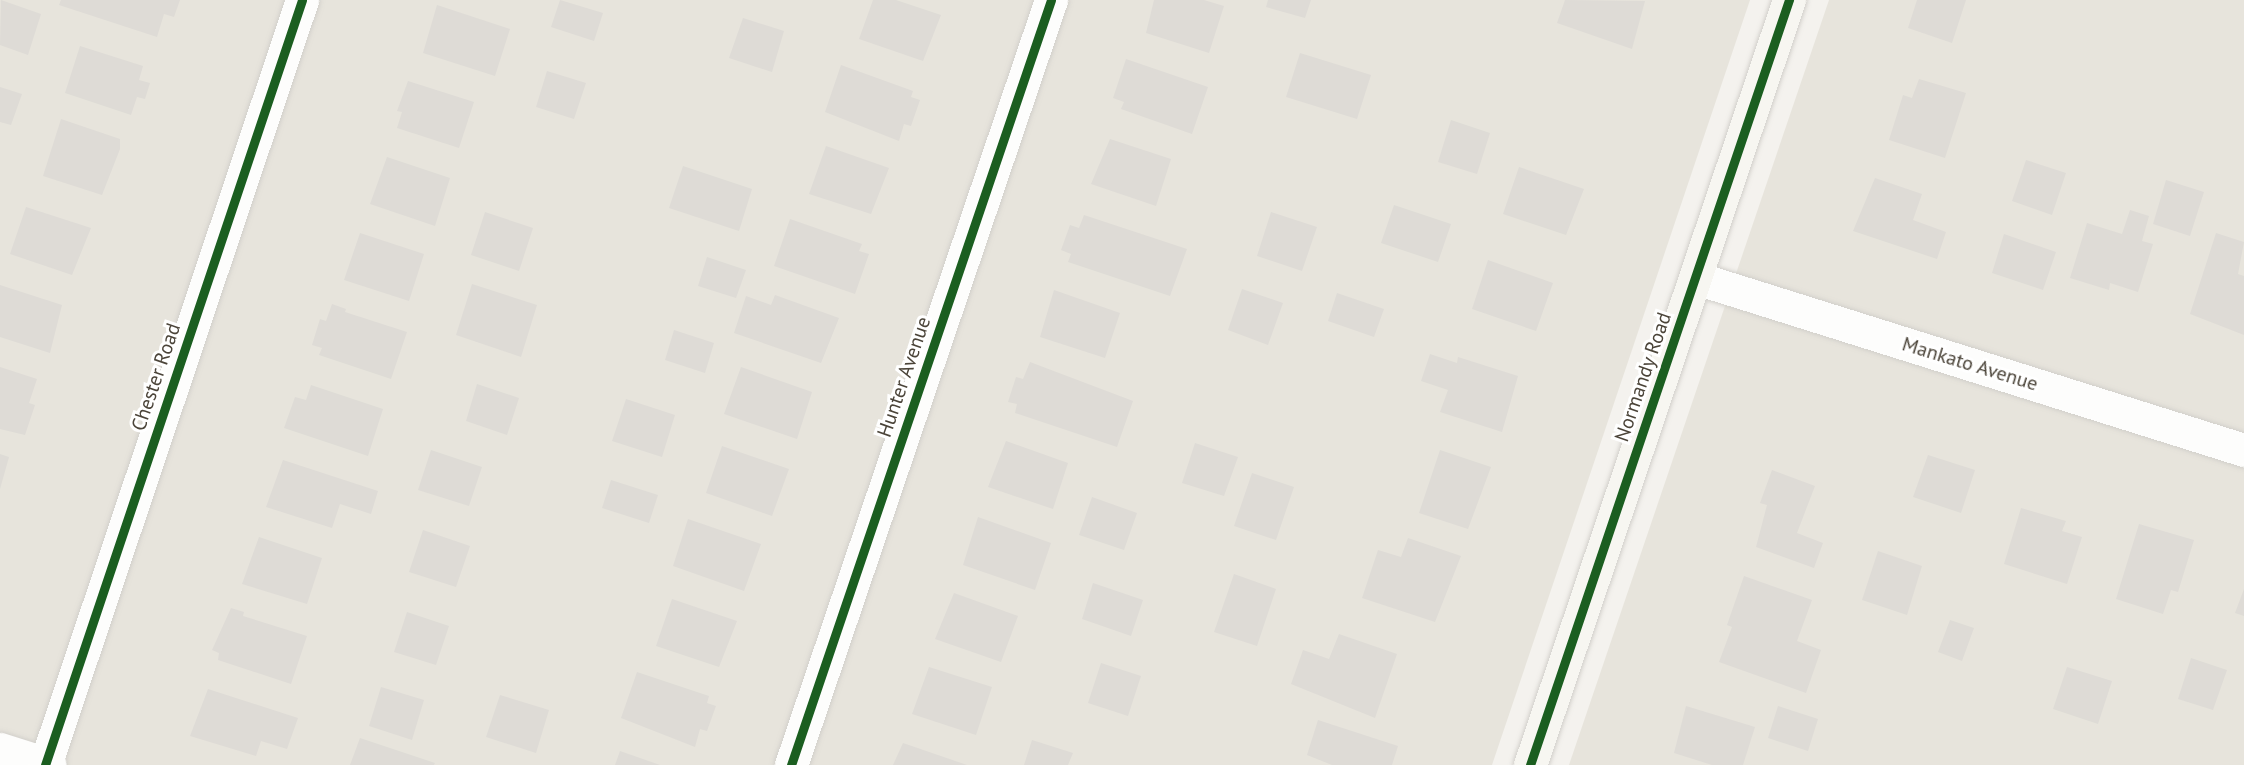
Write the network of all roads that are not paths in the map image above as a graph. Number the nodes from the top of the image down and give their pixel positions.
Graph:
1 (302, 0) edge
2 (1050, 0) edge
3 (1789, 0) edge
4 (1696, 278) junction
5 (2244, 450) edge
6 (0, 749) edge
7 (47, 764) edge
8 (791, 765) edge
9 (1530, 765) edge

1 - 7 street, Chester Road
2 - 8 street, Hunter Avenue
3 - 4 street, Normandy Road
4 - 5 street, Mankato Avenue
4 - 9 street, Normandy Road
6 - 7 street

